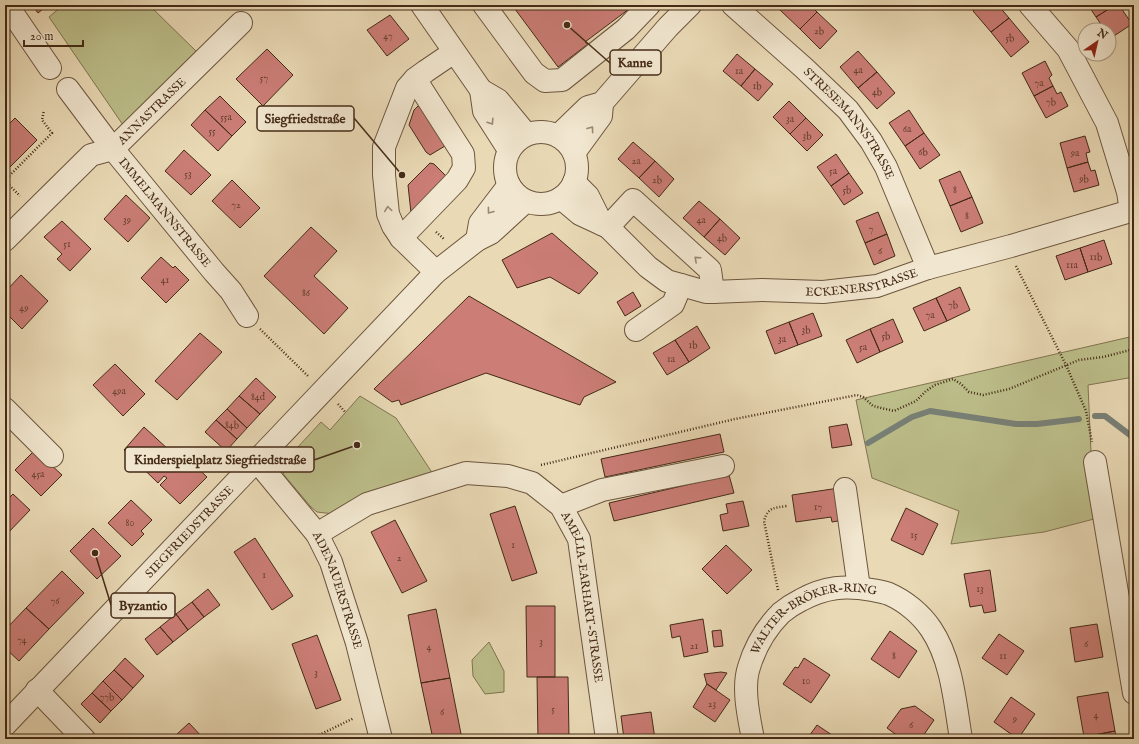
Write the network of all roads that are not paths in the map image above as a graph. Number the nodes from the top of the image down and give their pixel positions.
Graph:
1 (7, 5) edge
2 (422, 5) edge
3 (484, 5) edge
4 (649, 5) edge
5 (690, 5) edge
6 (733, 5) edge
7 (1030, 5) edge
8 (241, 23) dead end
9 (454, 52) junction
10 (50, 68) dead end
11 (415, 79) junction
12 (68, 89) dead end
13 (481, 90) junction
14 (602, 103) junction
15 (526, 134) junction
16 (558, 136) junction
17 (113, 149) junction
18 (509, 150) junction
19 (574, 153) junction
20 (509, 185) junction
21 (568, 190) junction
22 (526, 200) junction
23 (1132, 211) edge
24 (605, 226) junction
25 (401, 238) junction
26 (5, 240) edge
27 (477, 240) junction
28 (928, 268) junction
29 (436, 272) junction
30 (681, 285) junction
31 (713, 292) junction
32 (247, 316) road end
33 (636, 330) dead end
34 (5, 409) edge
35 (52, 456) dead end
36 (256, 460) junction
37 (1095, 462) road end
38 (723, 466) dead end
39 (845, 489) dead end
40 (561, 506) junction
41 (317, 534) junction
42 (859, 588) junction
43 (37, 690) junction
44 (1134, 693) edge
45 (5, 725) edge
46 (84, 739) edge
47 (381, 739) edge
48 (607, 739) edge
49 (753, 739) edge
50 (961, 739) edge

1 - 10 street
2 - 9 street
3 - 4 street
5 - 14 street
6 - 28 street, STRESEMANNSTRASSE
7 - 23 street
8 - 17 street, ANNASTRASSE
9 - 11 street
9 - 13 street
25 -> 11 street
11 - 25 street
12 - 17 street, IMMELMANNSTRASSE
13 - 15 street
13 -> 18 street
14 - 16 street
19 -> 14 street
15 - 16 street
15 - 18 street
16 - 19 street
17 - 26 street, ANNASTRASSE
17 - 32 street, IMMELMANNSTRASSE
18 - 20 street
19 - 21 street
20 - 22 street
20 -> 27 street
21 - 22 street
21 - 24 street, ECKENERSTRASSE
22 - 27 street, SIEGFRIEDSTRASSE
23 - 28 street, ECKENERSTRASSE
24 - 30 street, ECKENERSTRASSE
31 -> 24 street
25 - 29 street
27 - 29 street, SIEGFRIEDSTRASSE
28 - 31 street, ECKENERSTRASSE
29 - 36 street, SIEGFRIEDSTRASSE
30 - 31 street, ECKENERSTRASSE
30 - 33 street
34 - 35 street
36 - 41 street, ADENAUERSTRASSE
36 - 43 street, SIEGFRIEDSTRASSE
37 - 44 street
38 - 40 street
39 - 42 street
40 - 41 street, AMELIA-EARHART-STRASSE
40 - 48 street, AMELIA-EARHART-STRASSE
41 - 47 street, ADENAUERSTRASSE
42 - 49 street, WALTER-BRÖKER-RING
42 - 50 street, WALTER-BRÖKER-RING
43 - 45 street, SIEGFRIEDSTRASSE
43 - 46 street

